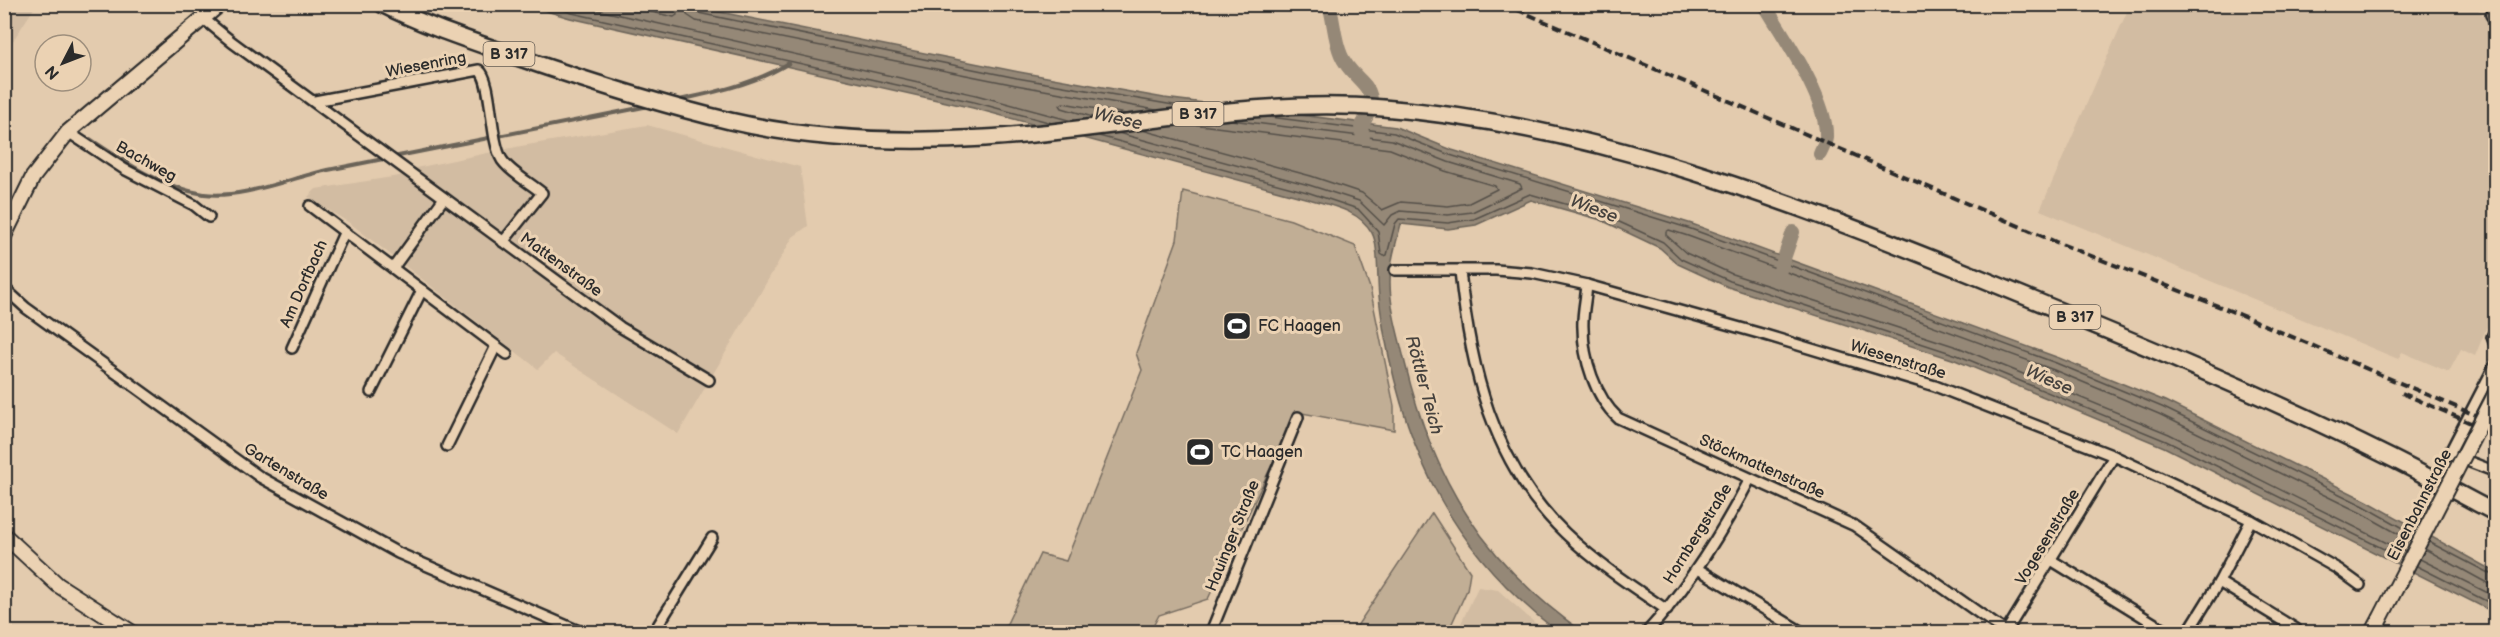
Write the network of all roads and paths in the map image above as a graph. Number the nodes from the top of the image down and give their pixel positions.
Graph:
1 (382, 4) edge
2 (215, 6) edge
3 (204, 19) junction
4 (315, 101) junction
5 (68, 132) junction
6 (444, 198) junction
7 (310, 206) dead end
8 (209, 217) dead end
9 (344, 233) junction
10 (4, 236) edge
11 (503, 242) junction
12 (393, 268) junction
13 (1395, 270) dead end
14 (1460, 271) junction
15 (1587, 285) junction
16 (4, 288) edge
17 (422, 290) junction
18 (2496, 329) edge
19 (496, 346) junction
20 (2496, 347) edge
21 (292, 348) dead end
22 (507, 354) dead end
23 (2496, 363) edge
24 (709, 380) dead end
25 (371, 392) dead end
26 (2496, 393) edge
27 (1298, 417) dead end
28 (447, 446) dead end
29 (2114, 456) junction
30 (2496, 472) edge
31 (1750, 479) junction
32 (2496, 513) edge
33 (2252, 520) junction
34 (4, 535) edge
35 (712, 538) dead end
36 (2051, 560) junction
37 (1698, 569) junction
38 (2220, 582) junction
39 (2360, 585) dead end
40 (1667, 610) junction
41 (111, 627) edge
42 (2296, 628) dead end
43 (2006, 632) edge
44 (131, 633) edge
45 (581, 633) edge
46 (654, 633) edge
47 (1211, 633) edge
48 (1647, 633) edge
49 (1802, 633) edge
50 (2168, 633) edge
51 (2188, 633) edge
52 (2373, 633) edge

1 - 32 main road, B 317
2 - 3 street
3 - 4 street
3 - 5 street
4 - 6 street, Mattenstraße
4 - 11 street, Wiesenring
5 - 8 street, Bachweg
5 - 10 street
6 - 11 street, Mattenstraße
6 - 12 street
7 - 9 street, Am Dorfbach
9 - 12 street, Am Dorfbach
9 - 21 street, Am Dorfbach
11 - 24 street, Mattenstraße
12 - 17 street, Am Dorfbach
13 - 14 street, Wiesenstraße
14 - 15 street, Wiesenstraße
14 - 40 street
15 - 29 street, Wiesenstraße
15 - 31 street, Stöckmattenstraße
16 - 45 street, Gartenstraße
17 - 19 street, Am Dorfbach
17 - 25 street
18 - 20 street
19 - 22 street, Am Dorfbach
19 - 28 street
23 - 30 street
26 - 52 street, Eisenbahnstraße, bridge
27 - 47 street, Hauinger Straße
29 - 33 street, Wiesenstraße
29 - 36 street, Vogesenstraße
31 - 37 street, Hornbergstraße
31 - 43 street, Stöckmattenstraße
33 - 38 street
33 - 39 street, Wiesenstraße
34 - 41 street
35 - 46 street
36 - 43 street, Vogesenstraße
36 - 50 street
37 - 40 street, Hornbergstraße
37 - 49 street
38 - 42 street
38 - 51 street
40 - 48 street, Hornbergstraße
41 - 44 street

